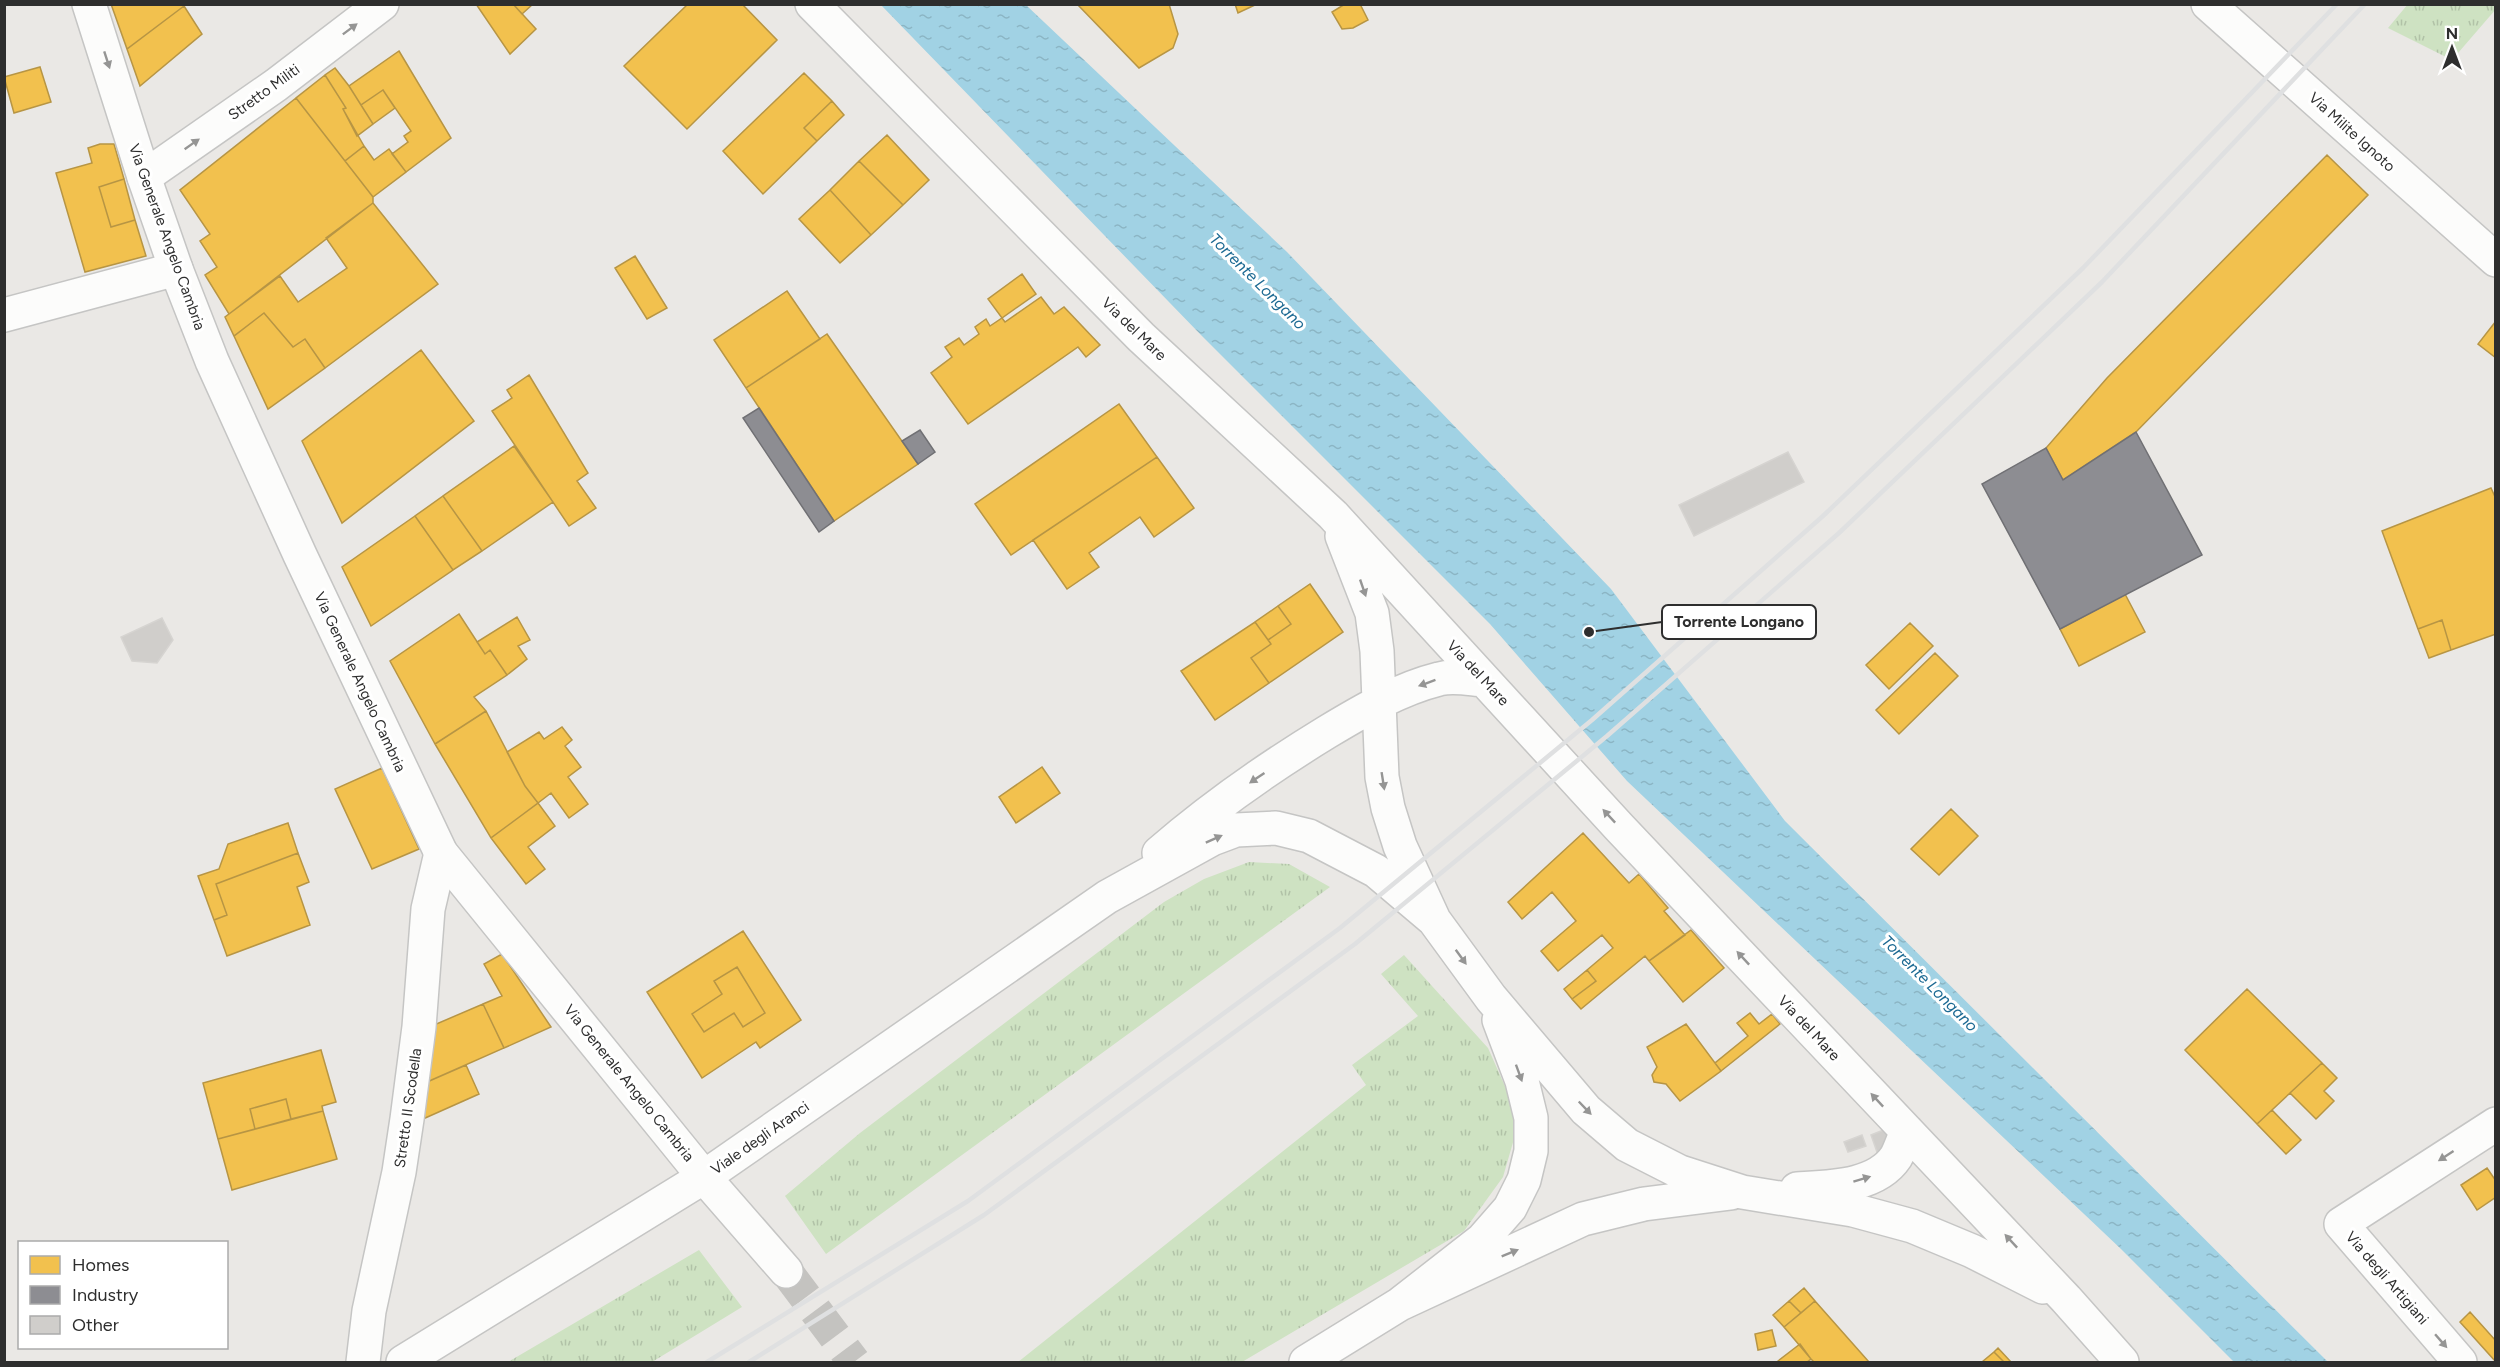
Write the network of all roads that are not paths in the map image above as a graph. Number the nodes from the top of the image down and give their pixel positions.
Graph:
1 (88, 4) edge
2 (382, 4) edge
3 (812, 4) edge
4 (2208, 4) edge
5 (144, 177) junction
6 (2496, 260) edge
7 (176, 269) junction
8 (4, 315) edge
9 (1333, 515) junction
10 (1484, 680) junction
11 (1379, 702) junction
12 (441, 853) junction
13 (1107, 897) junction
14 (1434, 920) junction
15 (1491, 998) junction
16 (2496, 1124) edge
17 (1907, 1131) junction
18 (704, 1177) junction
19 (1742, 1192) junction
20 (786, 1271) tunnel mouth
21 (2066, 1299) junction
22 (1400, 1304) junction
23 (363, 1362) edge
24 (403, 1362) edge
25 (1306, 1362) edge
26 (2122, 1362) edge
27 (2460, 1362) edge

1 -> 5 street, Via Generale Angelo Cambria
5 -> 2 street, Stretto Militi
3 - 9 street, Via del Mare
4 - 6 street, Via Milite Ignoto
5 - 7 street, Via Generale Angelo Cambria
7 - 8 street
7 - 12 street, Via Generale Angelo Cambria
9 - 10 street, Via del Mare
9 -> 11 street
10 -> 11 street
17 -> 10 street, Via del Mare
11 -> 13 street
11 -> 14 street
12 - 18 street, Via Generale Angelo Cambria
12 - 23 street, Stretto II Scodella
13 -> 14 street
13 - 18 street, Viale degli Aranci
14 -> 15 street
15 -> 19 street
15 -> 22 street
16 -> 27 street, Via degli Artigiani
19 -> 17 street
21 -> 17 street, Via del Mare
18 - 20 street, Via Generale Angelo Cambria
18 - 24 street, Viale degli Aranci
19 - 21 street
22 -> 19 street
21 - 26 street, Via del Mare
22 - 25 street

